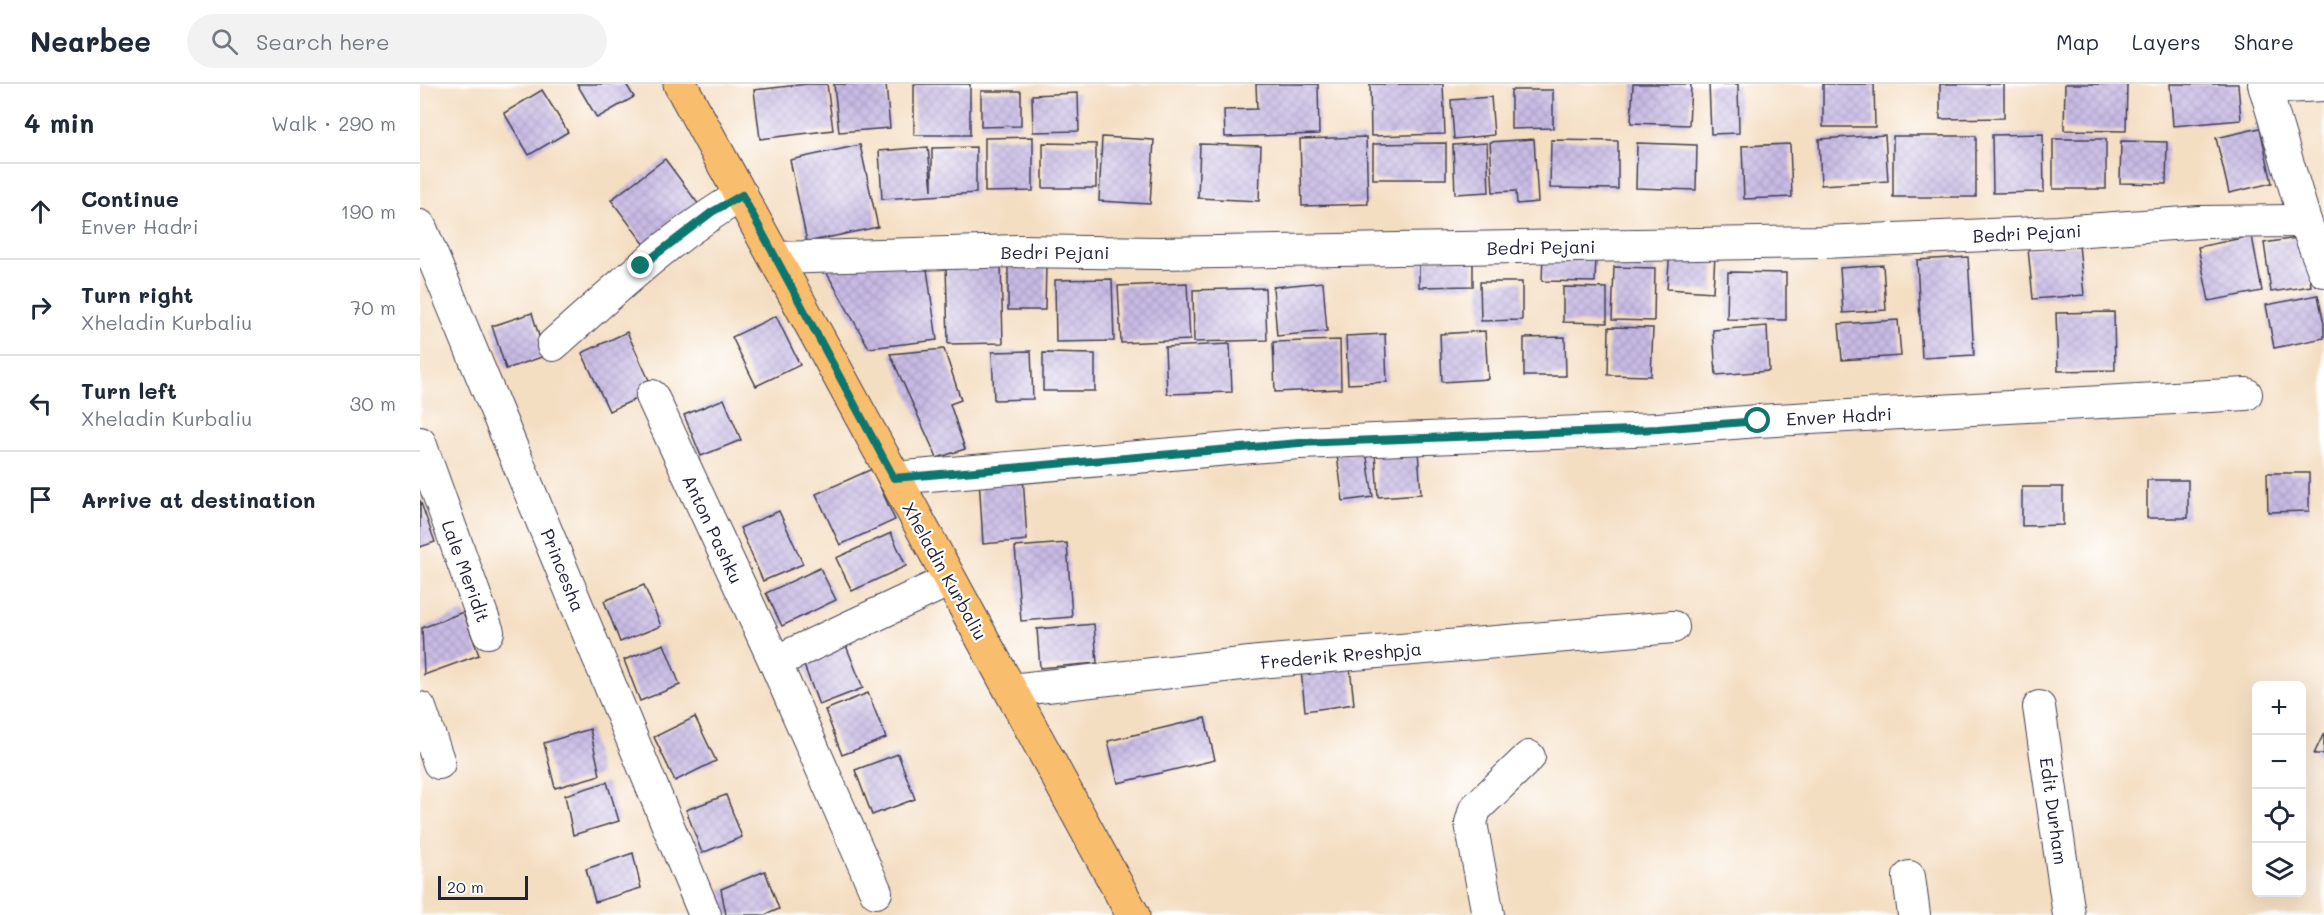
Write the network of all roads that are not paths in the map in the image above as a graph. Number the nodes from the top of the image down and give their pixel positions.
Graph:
1 (680, 84) edge
2 (2324, 85) edge
3 (2265, 86) edge
4 (742, 195) junction
5 (2305, 221) junction
6 (420, 226) edge
7 (777, 258) junction
8 (2324, 271) edge
9 (553, 345) dead end
10 (2246, 394) dead end
11 (652, 396) dead end
12 (420, 443) edge
13 (894, 478) junction
14 (950, 580) junction
15 (1673, 627) dead end
16 (488, 632) dead end
17 (775, 662) junction
18 (1011, 690) junction
19 (2039, 707) dead end
20 (420, 708) edge
21 (1529, 757) dead end
22 (439, 763) dead end
23 (1909, 877) dead end
24 (876, 892) dead end
25 (705, 915) edge
26 (1133, 915) edge
27 (1488, 915) edge
28 (1914, 915) edge
29 (2069, 915) edge

1 - 4 main road, Xheladin Kurbaliu
2 - 3 street
3 - 5 street
4 - 7 main road, Xheladin Kurbaliu
4 - 9 street
5 - 7 street, Bedri Pejani
5 - 8 street
6 - 25 street, Princesha
7 - 13 main road, Xheladin Kurbaliu
10 - 13 street, Enver Hadri
11 - 17 street, Anton Pashku
12 - 16 street, Lale Meridit
13 - 14 main road, Xheladin Kurbaliu
14 - 17 street
14 - 18 main road, Xheladin Kurbaliu
15 - 18 street, Frederik Rreshpja
17 - 24 street, Anton Pashku
18 - 26 main road, Xheladin Kurbaliu
19 - 29 street, Edit Durham
20 - 22 street
21 - 27 street
23 - 28 street

